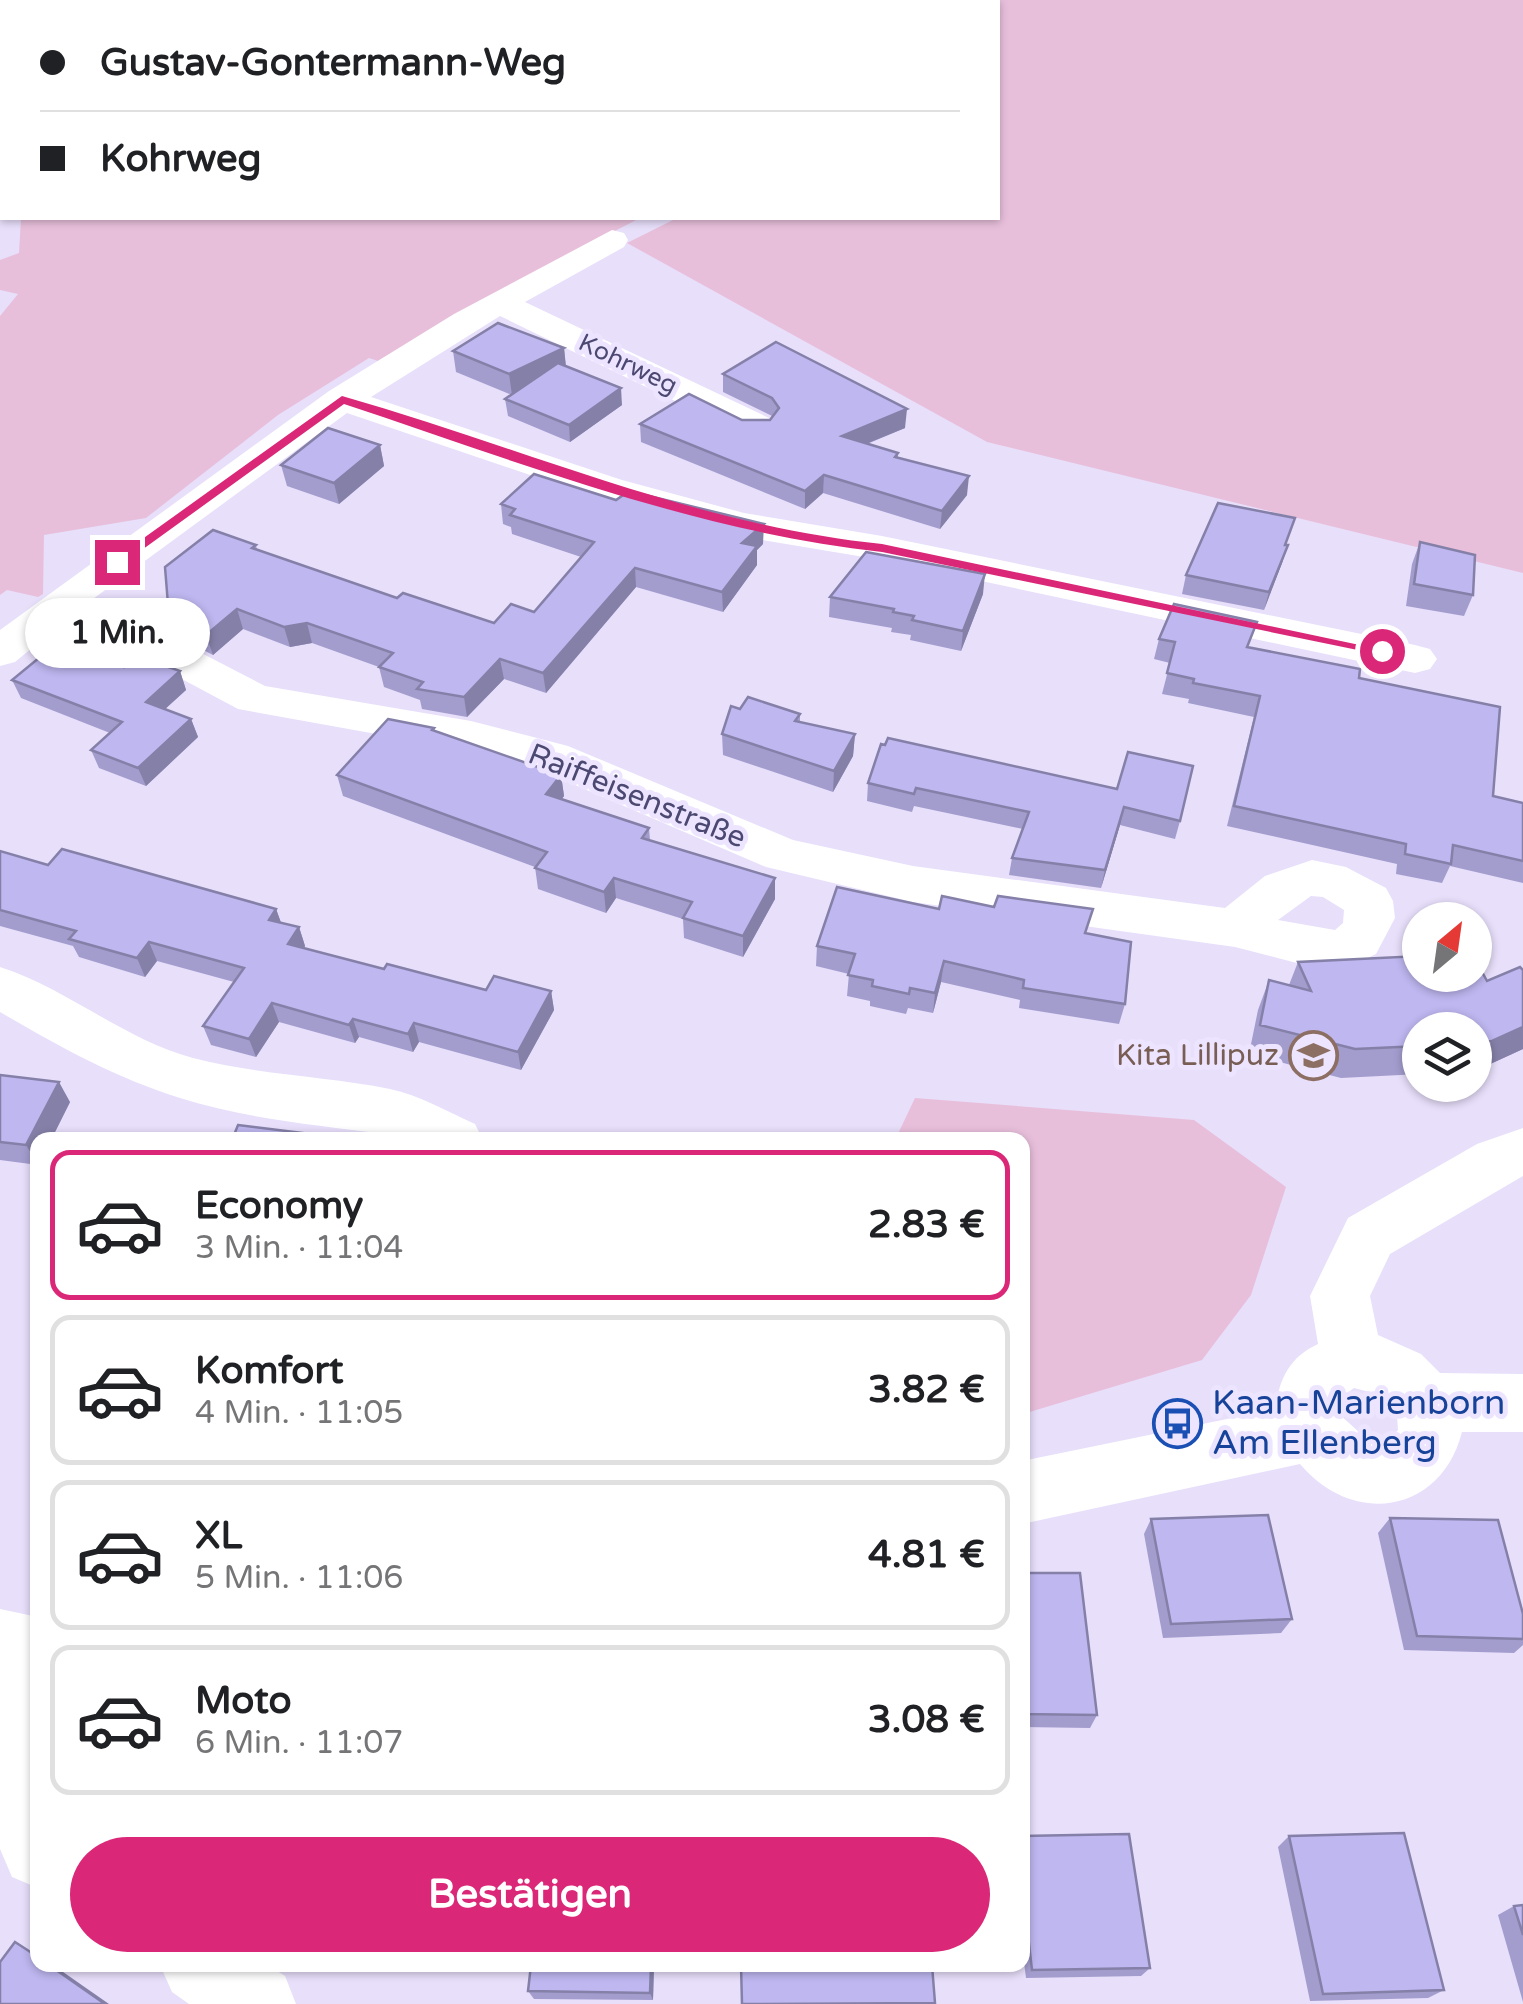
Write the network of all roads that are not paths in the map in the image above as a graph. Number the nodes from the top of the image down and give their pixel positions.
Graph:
1 (612, 240) dead end
2 (498, 304) junction
3 (342, 399) junction
4 (756, 426) edge
5 (55, 607) junction
6 (0, 652) edge
7 (1416, 660) dead end
8 (1235, 928) dead end
9 (0, 986) edge
10 (437, 1132) edge
11 (1523, 1152) edge
12 (1352, 1359) junction
13 (1424, 1402) junction
14 (1523, 1403) edge
15 (1312, 1430) junction
16 (1030, 1492) edge
17 (0, 1644) edge
18 (30, 1650) edge
19 (30, 1705) edge
20 (30, 1826) edge
21 (209, 1972) edge
22 (256, 2004) edge

1 - 2 street
2 - 3 street
2 - 4 street, Kohrweg
3 - 5 street
3 - 7 street
5 - 6 street
5 - 8 street, Raiffeisenstraße
9 - 10 street
11 - 12 street
12 - 13 street
12 - 15 street
13 - 14 street
13 - 15 street
15 - 16 street
17 - 18 street
19 - 20 street
21 - 22 street

